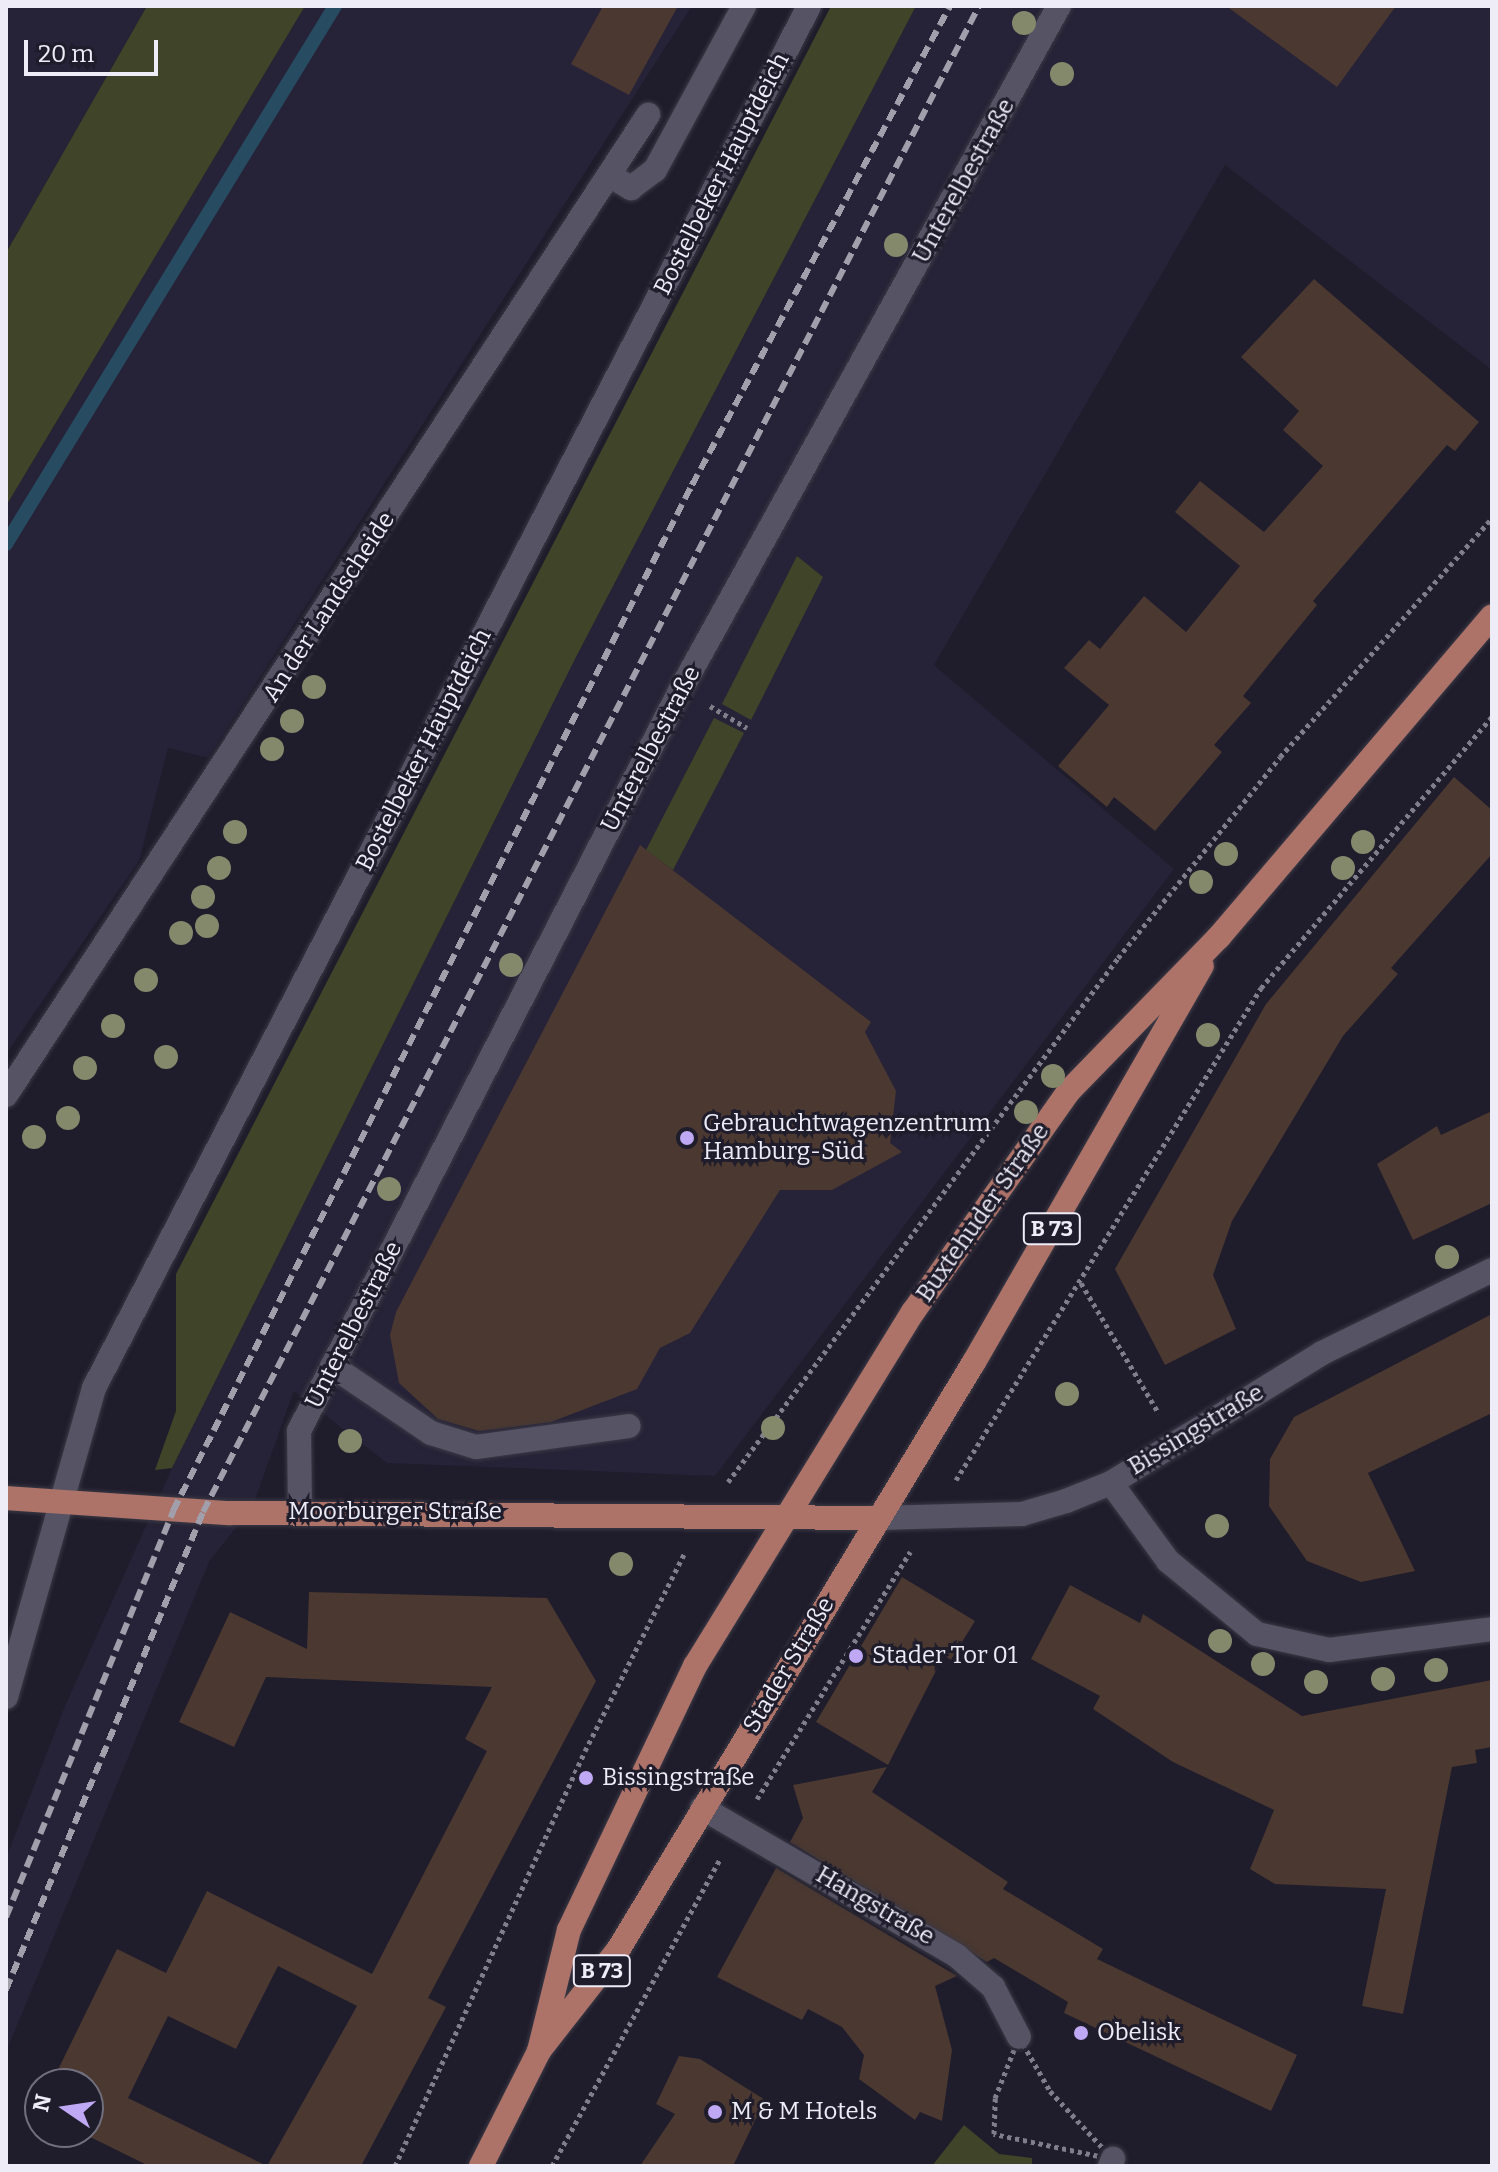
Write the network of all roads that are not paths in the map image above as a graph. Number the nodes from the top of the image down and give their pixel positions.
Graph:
1 (744, 6) edge
2 (809, 6) edge
3 (1059, 6) edge
4 (648, 115) dead end
5 (609, 175) junction
6 (1492, 616) edge
7 (1219, 937) junction
8 (6, 1095) edge
9 (1492, 1270) edge
10 (332, 1366) junction
11 (629, 1426) dead end
12 (1111, 1483) junction
13 (6, 1498) edge
14 (61, 1502) junction
15 (300, 1511) junction
16 (784, 1517) junction
17 (879, 1518) junction
18 (1492, 1629) edge
19 (6, 1697) edge
20 (702, 1808) junction
21 (1019, 2037) road end
22 (539, 2051) junction
23 (481, 2166) edge

1 - 5 street
2 - 14 street, Bostelbeker Hauptdeich
3 - 10 street, Unterelbestraße
4 - 5 street, An der Landscheide
5 - 8 street, An der Landscheide
6 - 7 main road, Buxtehuder Straße / B 73
7 - 16 main road, Buxtehuder Straße / B 73
7 - 17 main road, Buxtehuder Straße / B 73
9 - 12 street, Bissingstraße
10 - 11 street
10 - 15 street, Unterelbestraße
12 - 17 street, Bissingstraße
12 - 18 street
13 - 14 main road, Moorburger Straße
14 - 15 main road, Moorburger Straße
14 - 19 street, Bostelbeker Hauptdeich
15 - 16 main road, Moorburger Straße
16 - 17 main road, Moorburger Straße
16 - 22 main road, Stader Straße / B 73
17 - 20 main road, Stader Straße / B 73
20 - 21 street, Hangstraße
20 - 22 main road, Stader Straße / B 73
22 - 23 main road, Stader Straße / B 73

